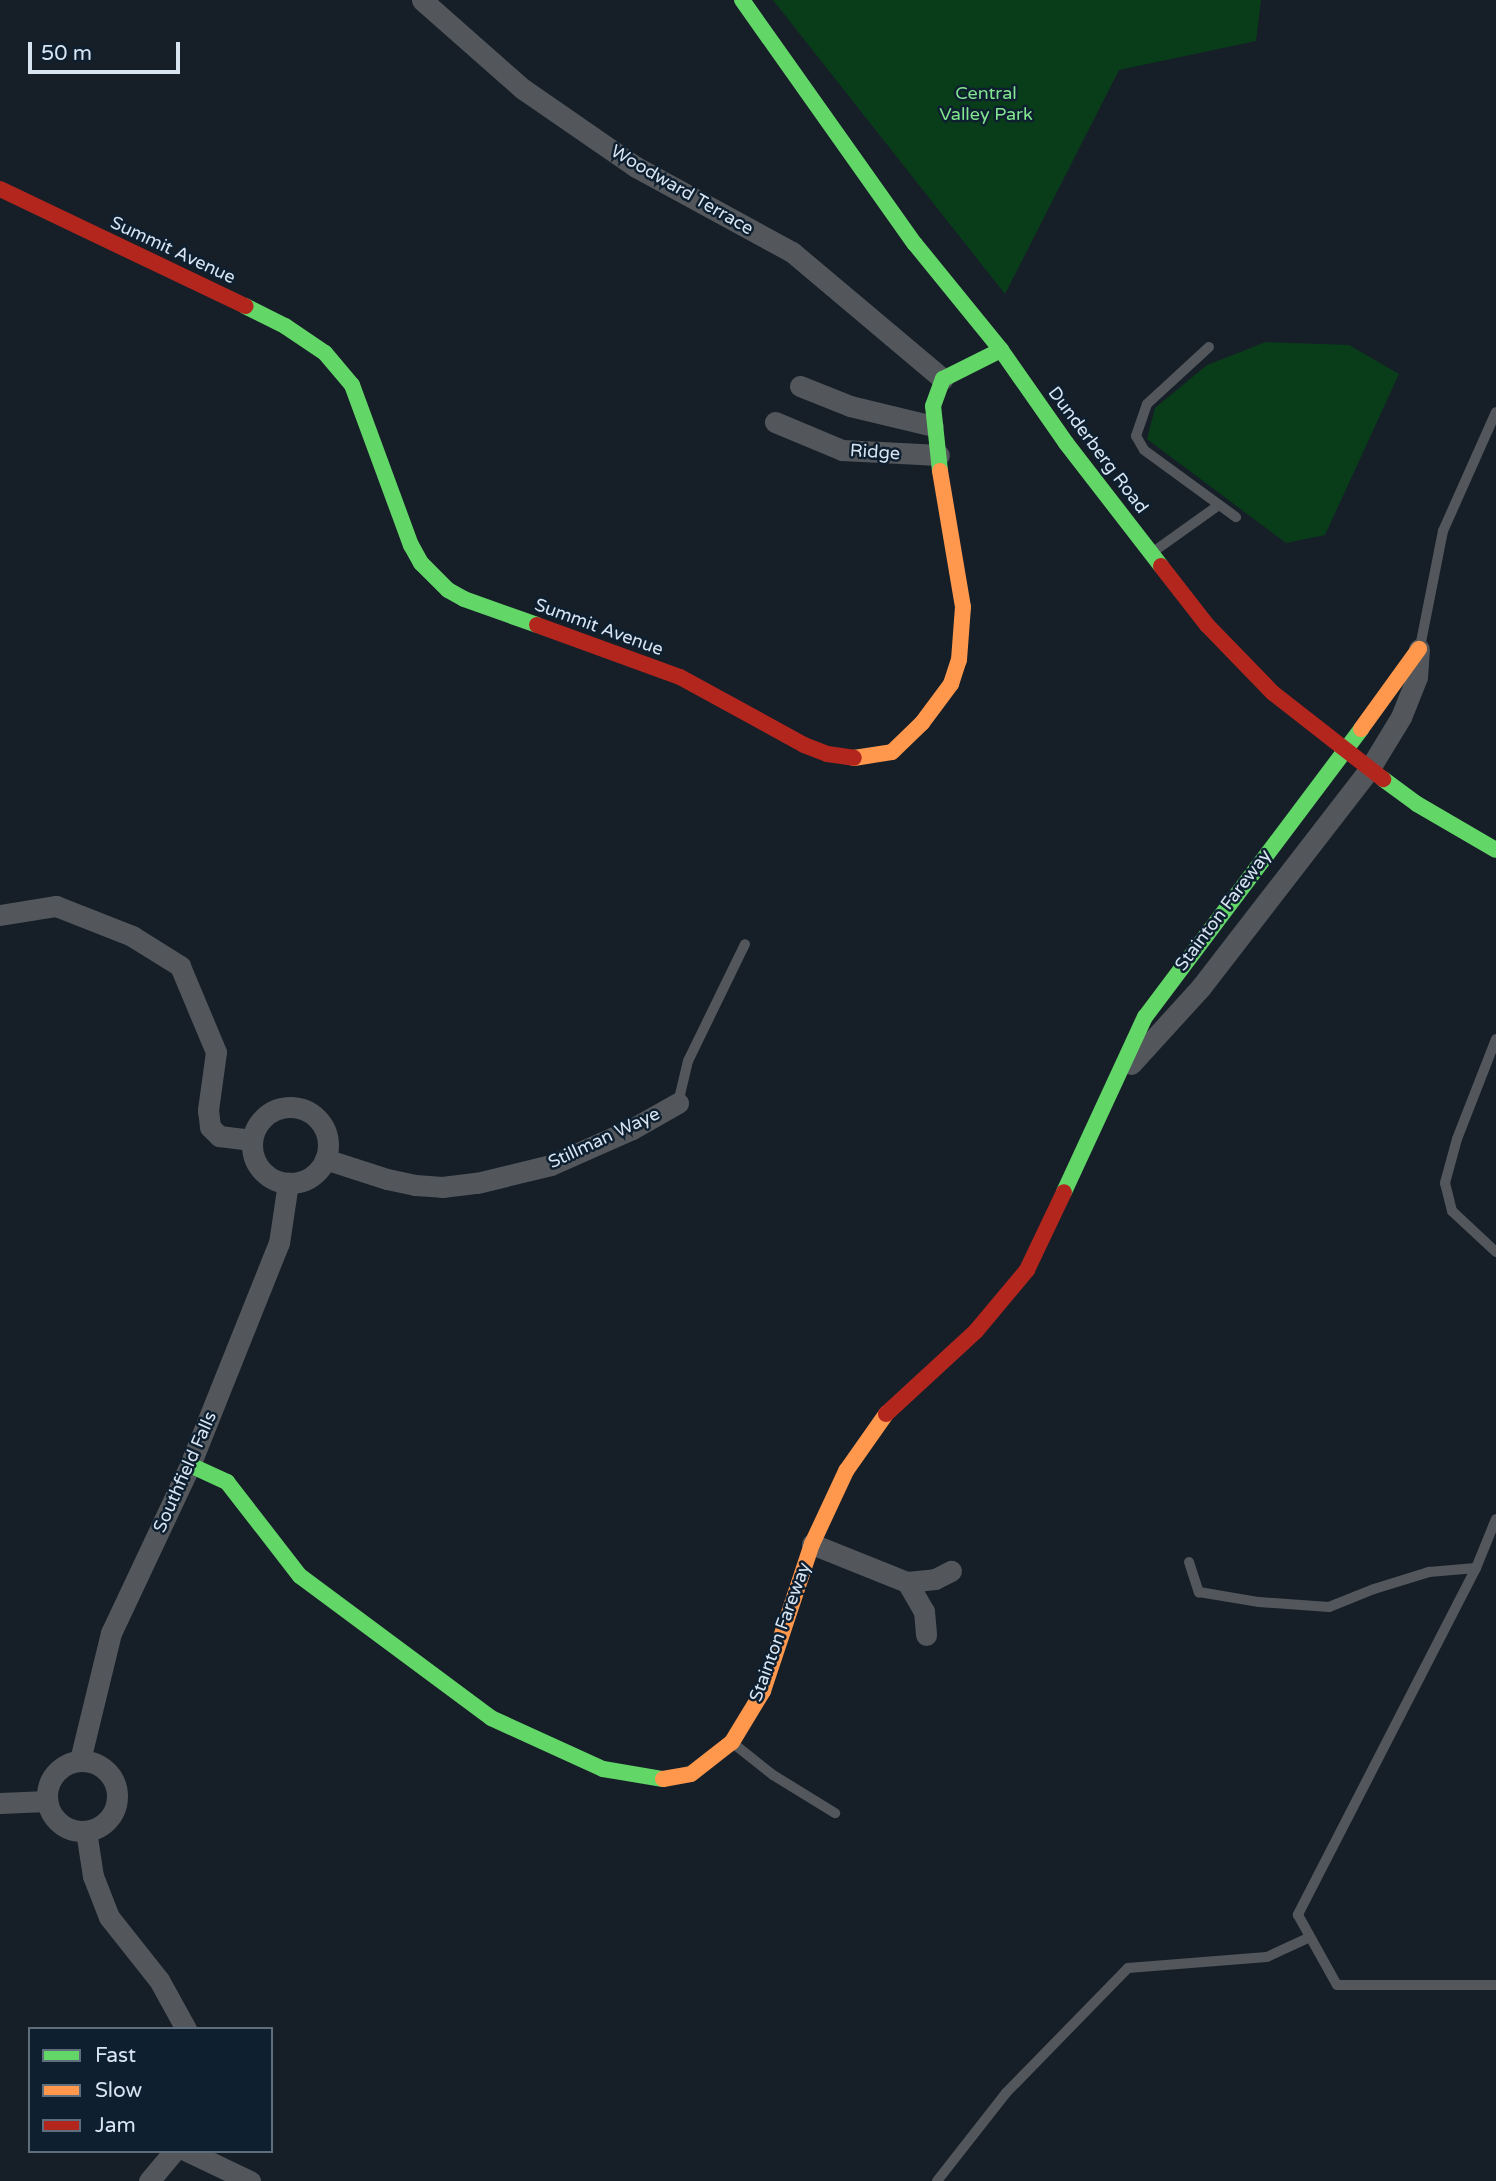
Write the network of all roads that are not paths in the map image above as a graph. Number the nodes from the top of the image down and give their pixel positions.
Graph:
1 (422, 0) edge
2 (742, 0) edge
3 (0, 189) edge
4 (1209, 347) dead end
5 (1001, 350) junction
6 (943, 379) junction
7 (800, 386) dead end
8 (1496, 412) edge
9 (775, 422) dead end
10 (933, 426) junction
11 (939, 456) junction
12 (1219, 505) junction
13 (1236, 517) dead end
14 (1152, 553) junction
15 (1419, 649) junction
16 (1346, 752) junction
17 (1370, 768) junction
18 (1496, 850) edge
19 (1255, 868) junction
20 (1278, 888) junction
21 (0, 915) edge
22 (745, 944) dead end
23 (1177, 972) junction
24 (1198, 990) junction
25 (1496, 1039) edge
26 (1118, 1078) junction
27 (678, 1103) joint
28 (252, 1140) junction
29 (325, 1159) junction
30 (288, 1183) junction
31 (1496, 1252) edge
32 (190, 1465) junction
33 (1496, 1520) edge
34 (812, 1544) junction
35 (1189, 1562) dead end
36 (1476, 1568) junction
37 (951, 1571) dead end
38 (907, 1582) junction
39 (926, 1635) dead end
40 (732, 1742) junction
41 (80, 1760) junction
42 (47, 1801) junction
43 (0, 1803) edge
44 (835, 1813) dead end
45 (86, 1831) junction
46 (1311, 1937) junction
47 (1496, 1985) edge
48 (185, 2027) edge
49 (172, 2153) edge
50 (191, 2153) edge
51 (149, 2181) edge
52 (250, 2181) edge
53 (937, 2181) edge

1 - 6 street, Woodward Terrace
2 - 5 street, Dunderberg Road
3 - 11 street, Summit Avenue
4 - 12 lane
5 - 6 street
5 - 14 street, Dunderberg Road
6 - 10 street, Summit Avenue
7 - 10 street
8 - 15 lane
9 - 11 street, Ridge
10 - 11 street, Summit Avenue
12 - 13 lane
12 - 14 lane
14 - 16 street, Dunderberg Road
15 - 16 street, Stainton Fareway
15 - 17 street, Stainton Fareway
16 - 17 street, Dunderberg Road
16 - 19 street, Stainton Fareway
17 - 18 street, Dunderberg Road
17 - 20 street, Stainton Fareway
19 - 20 street
19 - 23 street, Stainton Fareway
20 - 24 street, Stainton Fareway
21 - 28 street
22 - 27 lane
23 - 24 street
23 - 26 street, Stainton Fareway
24 - 26 street, Stainton Fareway
25 - 31 lane
26 - 34 street, Stainton Fareway
27 - 29 street, Stillman Waye
28 - 29 street
28 - 30 street
29 - 30 street
30 - 32 street, Southfield Falls
32 - 40 street, Stainton Fareway
32 - 41 street, Southfield Falls
33 - 36 lane
34 - 38 street
34 - 40 street, Stainton Fareway
35 - 36 lane
36 - 46 lane
37 - 38 street
38 - 39 street
40 - 44 lane
41 - 42 street
41 - 45 street
42 - 43 street
42 - 45 street
45 - 48 street
46 - 47 lane
46 - 53 lane
49 - 51 street
50 - 52 street

